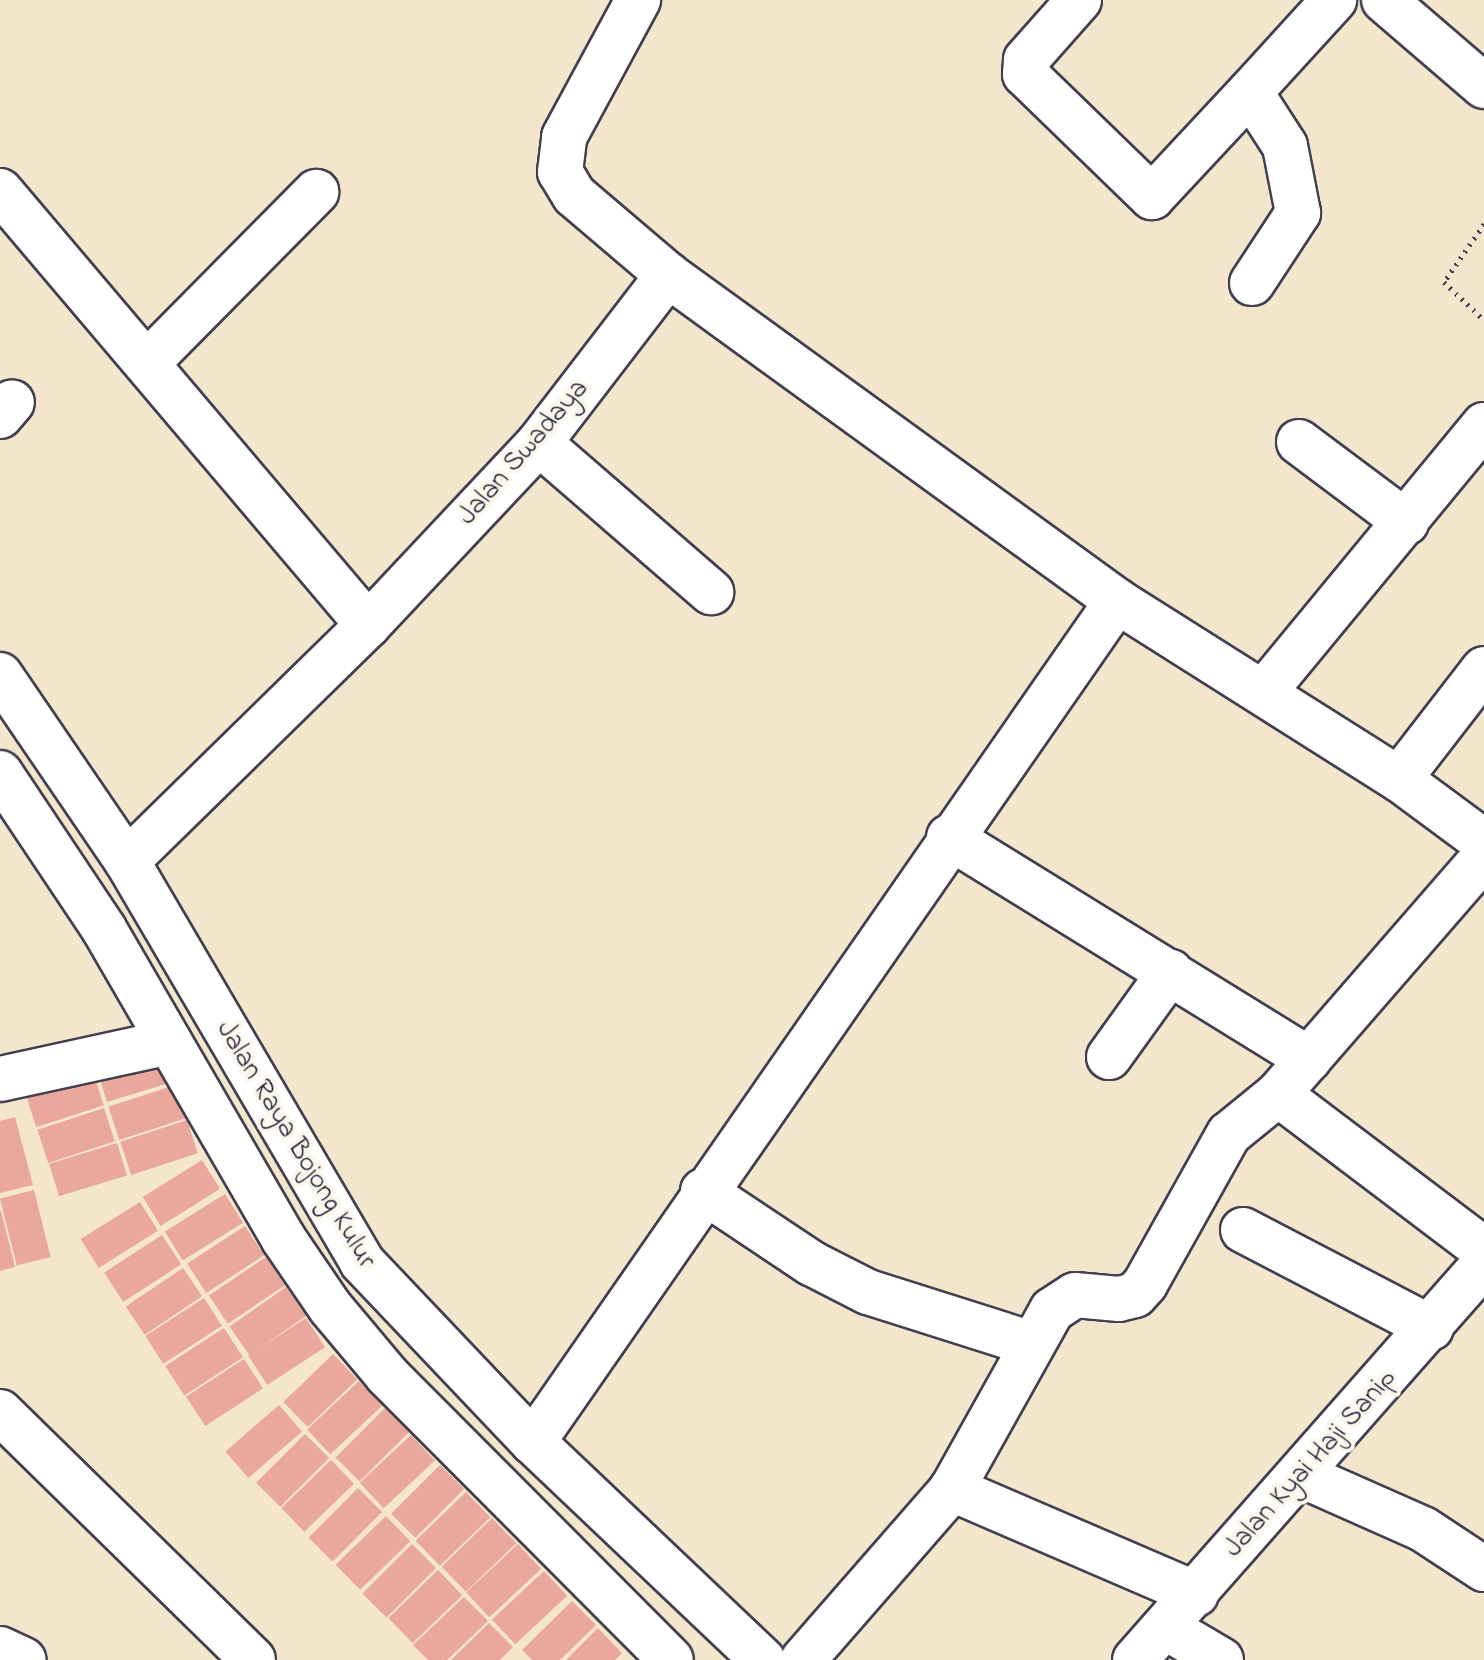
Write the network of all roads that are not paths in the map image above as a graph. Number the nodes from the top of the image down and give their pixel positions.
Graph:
1 (638, 0) edge
2 (1079, 0) edge
3 (1334, 0) edge
4 (1384, 0) edge
5 (1484, 86) edge
6 (1250, 92) junction
7 (0, 191) edge
8 (316, 192) dead end
9 (668, 275) junction
10 (1252, 283) dead end
11 (149, 361) junction
12 (1484, 425) edge
13 (1299, 442) dead end
14 (539, 443) junction
15 (1406, 522) junction
16 (711, 592) dead end
17 (1117, 601) junction
18 (368, 625) junction
19 (1484, 669) edge
20 (0, 675) edge
21 (1264, 692) junction
22 (0, 773) edge
23 (1399, 779) junction
24 (14, 818) edge
25 (949, 837) junction
26 (1484, 842) edge
27 (1484, 857) edge
28 (127, 861) junction
29 (1170, 972) junction
30 (169, 1042) junction
31 (1109, 1057) dead end
32 (1309, 1059) junction
33 (0, 1079) edge
34 (1278, 1094) junction
35 (703, 1191) junction
36 (1243, 1230) dead end
37 (1484, 1250) edge
38 (1484, 1264) edge
39 (1431, 1328) junction
40 (1032, 1344) junction
41 (0, 1412) edge
42 (533, 1442) junction
43 (1301, 1475) junction
44 (952, 1489) junction
45 (1484, 1569) edge
46 (1196, 1594) junction
47 (1165, 1627) junction
48 (253, 1660) edge
49 (671, 1660) edge
50 (763, 1660) edge
51 (803, 1660) edge
52 (1135, 1660) edge
53 (1221, 1660) edge

1 - 9 street
2 - 6 street
3 - 6 street
4 - 5 street
6 - 10 street
7 - 11 street
8 - 11 street
9 - 14 street, Jalan Swadaya
9 - 17 street
11 - 18 street
12 - 15 street
13 - 15 street
14 - 16 street
14 - 18 street, Jalan Swadaya
15 - 21 street
17 - 21 street
17 - 25 street
18 - 28 street, Jalan Swadaya
19 - 23 street
20 - 28 street, Jalan Raya Bojong Kulur
21 - 23 street
22 - 24 street
23 - 26 street
24 - 30 street
25 - 29 street
25 - 35 street
27 - 32 street
28 - 42 street, Jalan Raya Bojong Kulur
29 - 31 street
29 - 32 street
30 - 33 street
30 - 49 street
32 - 34 street
34 - 37 street
34 - 40 street
35 - 40 street
35 - 42 street
36 - 39 street
38 - 39 street, Jalan Kyai Haji Sanip
39 - 43 street, Jalan Kyai Haji Sanip
40 - 44 street
41 - 48 street
42 - 50 street, Jalan Raya Bojong Kulur
43 - 45 street
43 - 46 street, Jalan Kyai Haji Sanip
44 - 46 street
44 - 51 street
46 - 47 street, Jalan Kyai Haji Sanip
47 - 52 street, Jalan Kyai Haji Sanip
47 - 53 street

